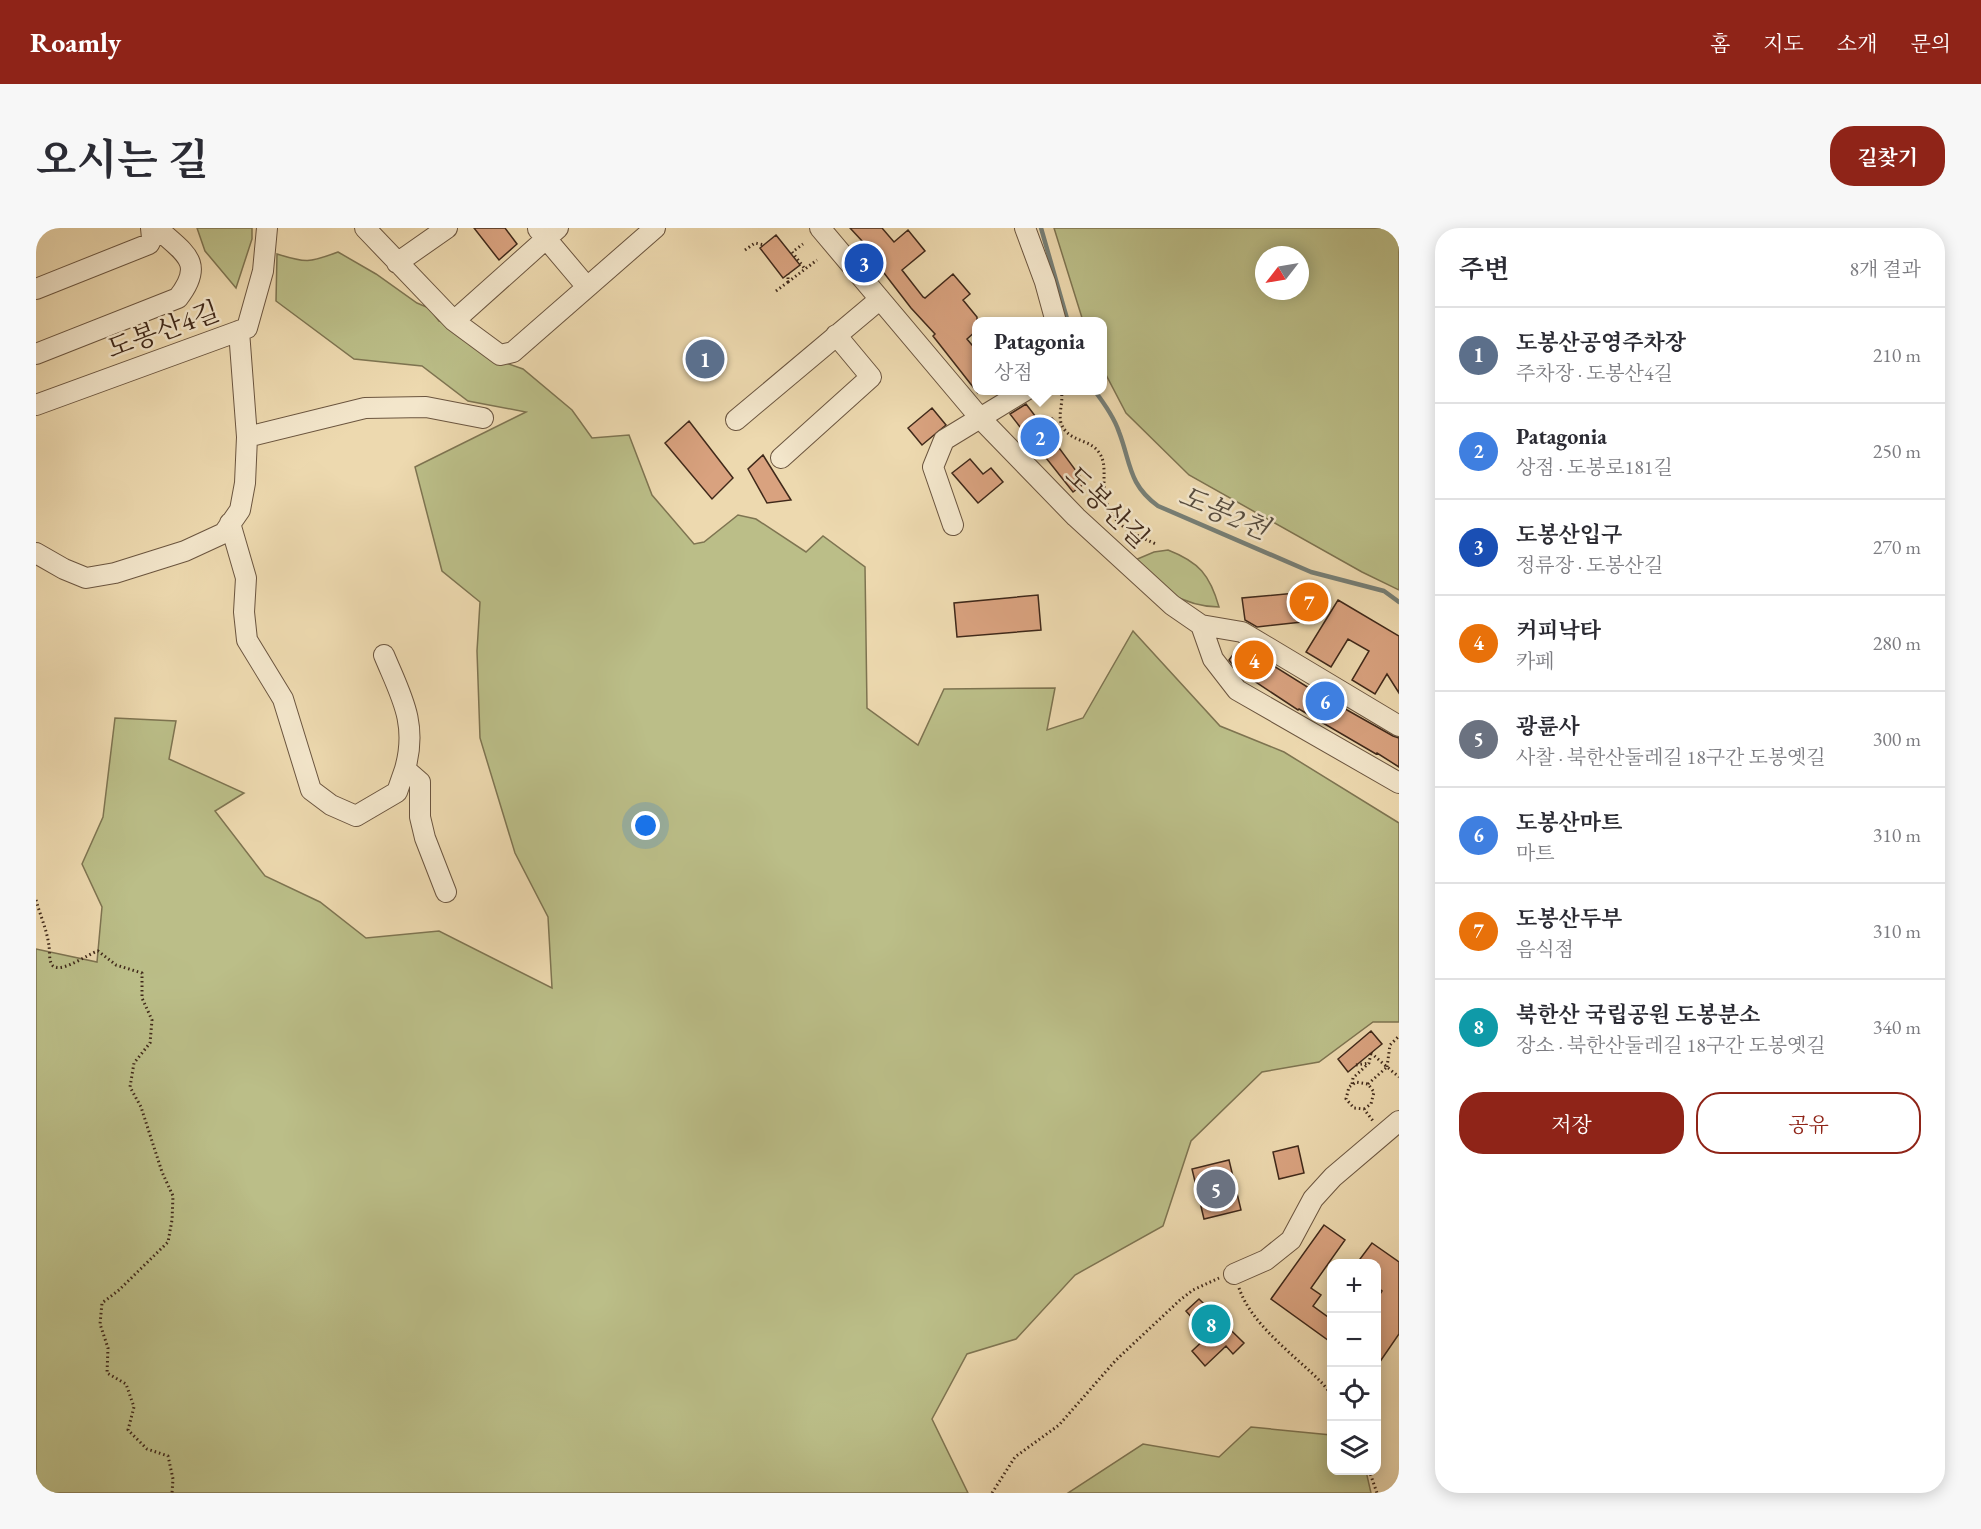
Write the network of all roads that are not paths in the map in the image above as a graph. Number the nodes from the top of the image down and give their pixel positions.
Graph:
1 (151, 228) edge
2 (157, 228) edge
3 (267, 228) edge
4 (365, 228) edge
5 (447, 228) edge
6 (655, 228) edge
7 (820, 228) edge
8 (1025, 228) edge
9 (547, 231) edge
10 (397, 263) junction
11 (587, 287) junction
12 (36, 289) edge
13 (879, 300) junction
14 (1055, 317) edge
15 (454, 321) junction
16 (239, 331) junction
17 (836, 335) junction
18 (36, 354) edge
19 (1018, 395) edge
20 (36, 405) edge
21 (483, 418) dead end
22 (981, 419) junction
23 (736, 420) dead end
24 (247, 437) junction
25 (781, 458) dead end
26 (231, 523) junction
27 (952, 525) dead end
28 (36, 553) edge
29 (1201, 625) junction
30 (384, 655) dead end
31 (1399, 726) edge
32 (405, 769) junction
33 (1399, 783) edge
34 (447, 892) dead end
35 (1399, 1121) edge
36 (1234, 1274) road end

1 - 12 street
2 - 18 street
3 - 16 street, 도봉산4길
4 - 10 street
5 - 10 street
6 - 11 street
7 - 13 street, 도봉산길
8 - 14 street
9 - 11 street
9 - 15 street
10 - 15 street
11 - 15 street
13 - 17 street
13 - 22 street, 도봉산길
16 - 20 street, 도봉산4길
16 - 24 street
17 - 23 street
17 - 25 street
19 - 22 street
21 - 24 street
22 - 27 street
22 - 29 street, 도봉산길
24 - 26 street
26 - 28 street
26 - 32 street
29 - 31 street, 도봉산길
29 - 33 street
30 - 32 street
32 - 34 street
35 - 36 street

